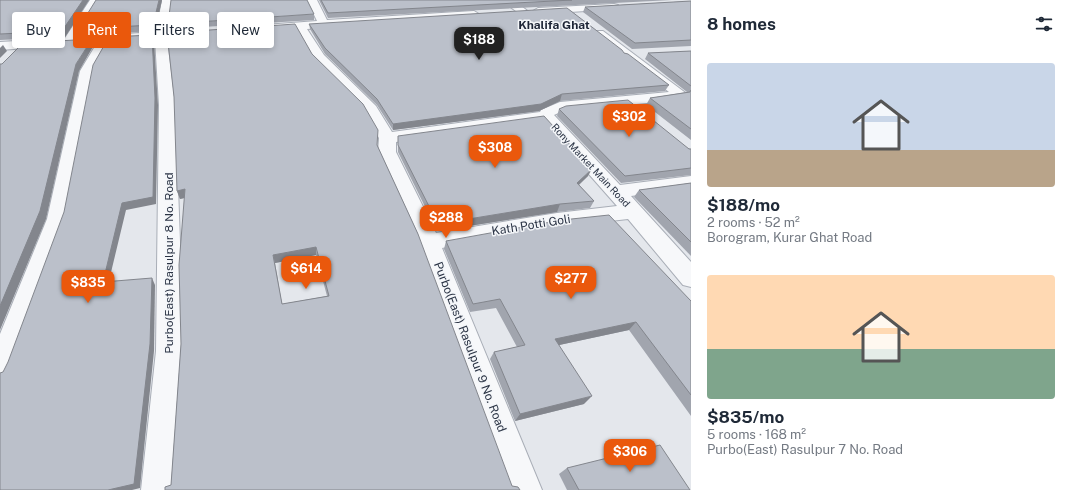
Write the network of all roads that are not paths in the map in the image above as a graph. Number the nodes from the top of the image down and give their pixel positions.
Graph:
1 (95, 0) edge
2 (167, 0) edge
3 (312, 0) edge
4 (506, 0) edge
5 (573, 6) edge
6 (621, 6) edge
7 (165, 12) edge
8 (524, 12) junction
9 (501, 13) edge
10 (486, 14) edge
11 (323, 23) junction
12 (300, 26) junction
13 (274, 28) edge
14 (65, 42) edge
15 (69, 42) junction
16 (73, 42) edge
17 (12, 45) edge
18 (0, 46) edge
19 (19, 48) edge
20 (100, 48) edge
21 (162, 48) edge
22 (11, 55) edge
23 (685, 95) edge
24 (629, 101) junction
25 (646, 115) edge
26 (546, 116) junction
27 (387, 138) junction
28 (691, 182) edge
29 (614, 192) junction
30 (633, 211) junction
31 (429, 242) junction
32 (691, 278) edge
33 (0, 368) edge
34 (158, 490) edge
35 (525, 490) edge

1 - 15 street
2 - 7 street, Purbo(East) Rasulpur 8 No. Road
3 - 11 street
4 - 8 street
5 - 6 street
5 - 8 street
5 - 23 street, Rony Market Main Road
8 - 9 street
10 - 11 street
11 - 12 street
12 - 13 street
12 - 27 street, Purbo(East) Rasulpur 9 No. Road
14 - 15 street
15 - 16 street
17 - 18 street
19 - 22 street
20 - 33 street
21 - 34 street, Purbo(East) Rasulpur 8 No. Road
23 - 24 street, Rony Market Main Road
24 - 25 street
24 - 26 street, Rony Market Main Road
26 - 27 street
26 - 29 street, Rony Market Main Road
27 - 31 street, Purbo(East) Rasulpur 9 No. Road
28 - 29 street
29 - 30 street, Rony Market Main Road
30 - 31 street, Kath Potti Goli
30 - 32 street, Rony Market Main Road
31 - 35 street, Purbo(East) Rasulpur 9 No. Road

